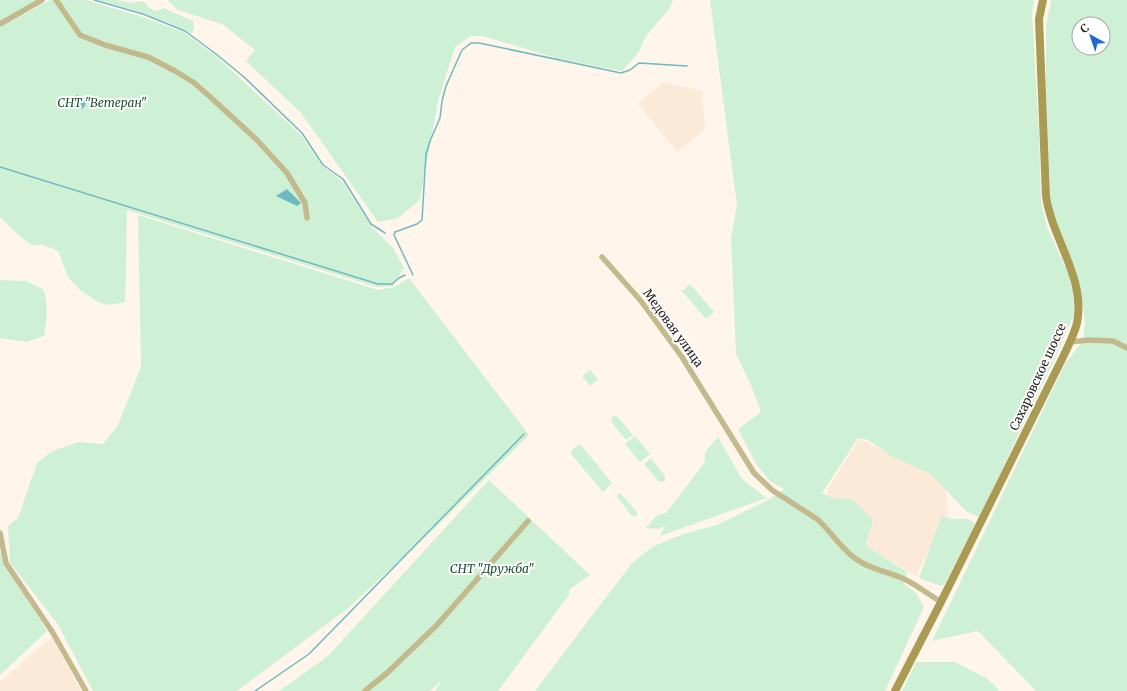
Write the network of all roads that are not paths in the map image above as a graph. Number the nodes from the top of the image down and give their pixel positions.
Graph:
1 (42, 0) edge
2 (56, 0) edge
3 (1043, 0) edge
4 (0, 24) edge
5 (307, 218) dead end
6 (602, 256) dead end
7 (1070, 342) junction
8 (1127, 348) edge
9 (528, 521) dead end
10 (0, 533) edge
11 (941, 602) junction
12 (86, 691) edge
13 (365, 691) edge
14 (895, 691) edge

1 - 4 street
2 - 5 street
3 - 7 main road, Сахаровское шоссе
6 - 11 street, Медовая улица
7 - 8 street
7 - 11 main road, Сахаровское шоссе
9 - 13 street
10 - 12 street
11 - 14 main road, Сахаровское шоссе

